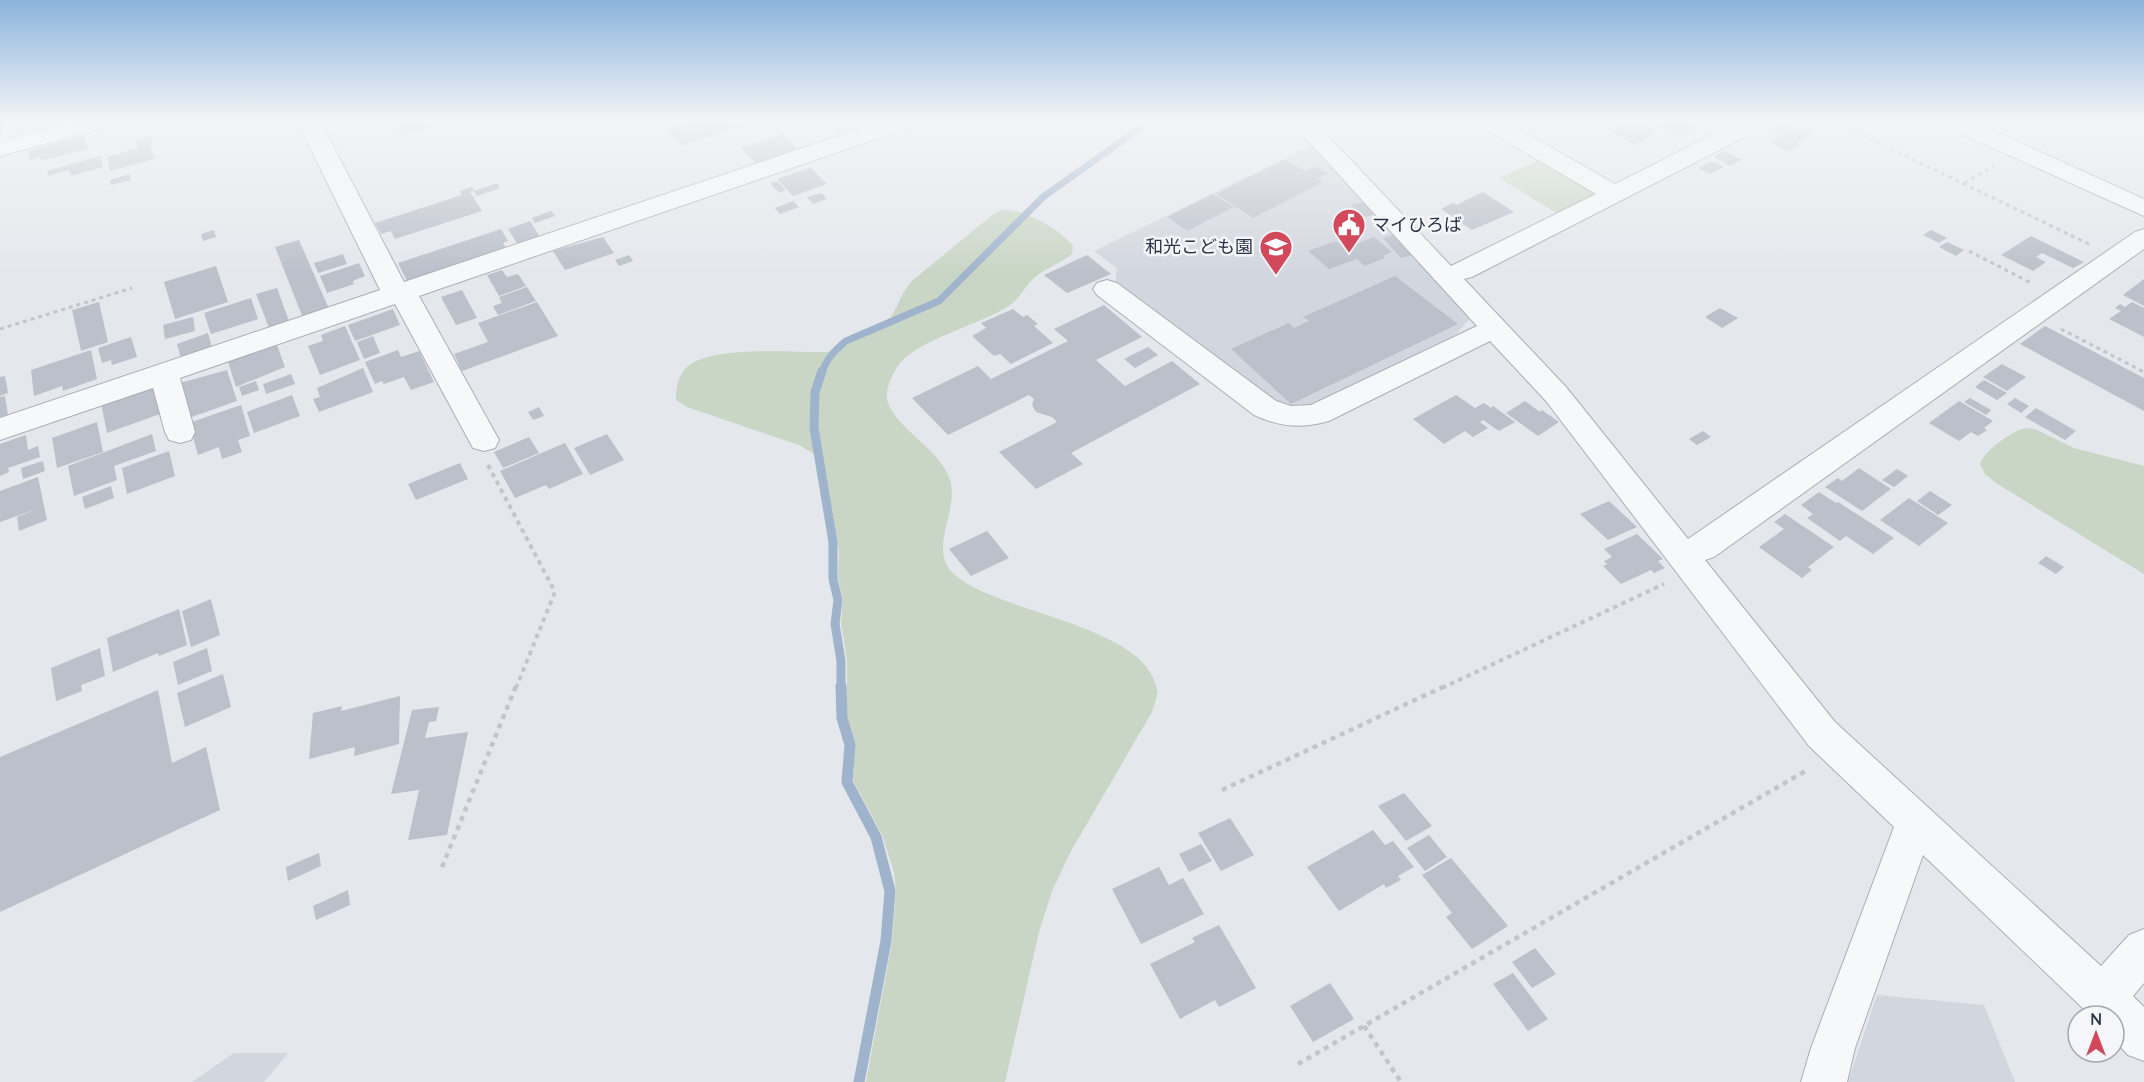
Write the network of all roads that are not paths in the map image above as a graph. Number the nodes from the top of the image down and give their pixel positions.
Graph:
1 (333, 171) edge
2 (757, 171) edge
3 (1349, 171) edge
4 (1575, 171) edge
5 (1658, 171) edge
6 (2063, 171) edge
7 (1614, 194) junction
8 (2144, 208) edge
9 (2144, 237) edge
10 (1446, 275) junction
11 (1107, 289) dead end
12 (399, 293) junction
13 (1498, 330) junction
14 (164, 373) junction
15 (0, 429) edge
16 (180, 432) dead end
17 (484, 440) road end
18 (1689, 563) junction
19 (1924, 830) junction
20 (2144, 950) edge
21 (2103, 997) junction
22 (2144, 1039) edge
23 (1824, 1082) edge

1 - 12 street
2 - 12 street
3 - 10 street
4 - 7 street
5 - 7 street
6 - 8 street
7 - 10 street
9 - 18 street
10 - 13 street
11 - 13 street
12 - 14 street
12 - 17 street
13 - 18 street
14 - 15 street
14 - 16 street
18 - 19 street
19 - 21 street
19 - 23 street
20 - 21 street
21 - 22 street

